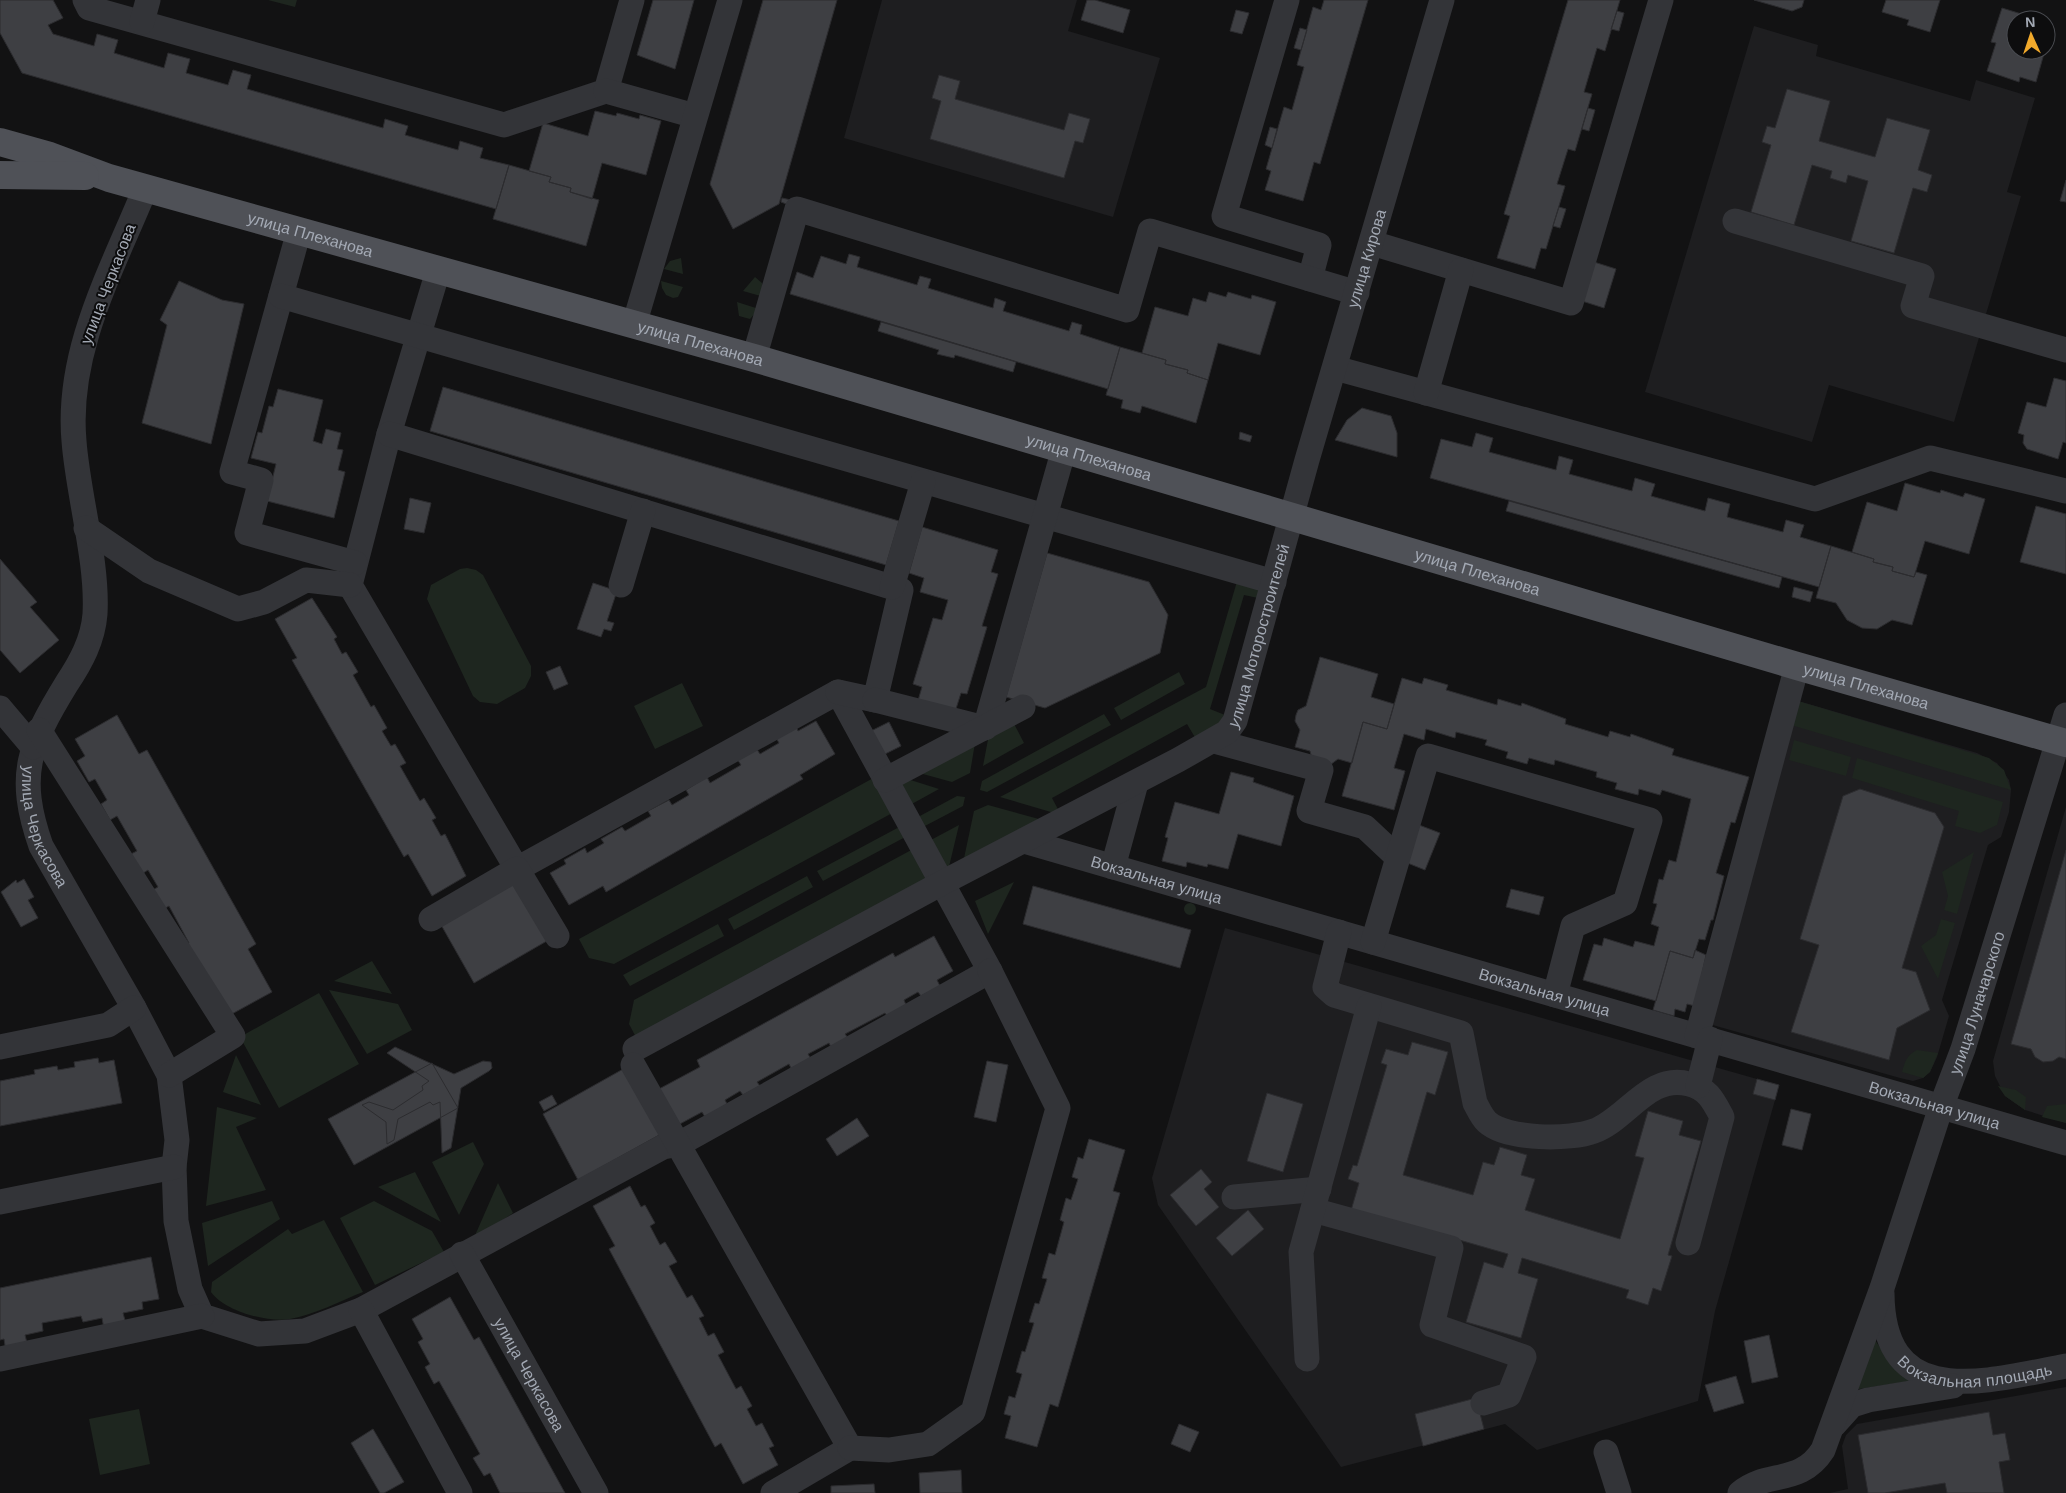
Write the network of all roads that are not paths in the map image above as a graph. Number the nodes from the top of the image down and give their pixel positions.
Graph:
1 (85, 0) edge
2 (632, 0) edge
3 (730, 0) edge
4 (1287, 0) edge
5 (1442, 0) edge
6 (1661, 0) edge
7 (145, 11) edge
8 (606, 91) junction
9 (695, 116) junction
10 (0, 142) edge
11 (0, 175) edge
12 (109, 178) junction
13 (145, 189) junction
14 (1735, 221) dead end
15 (299, 231) junction
16 (1372, 244) junction
17 (1461, 270) junction
18 (438, 271) junction
19 (1310, 279) junction
20 (1357, 293) junction
21 (281, 296) junction
22 (634, 325) junction
23 (419, 336) junction
24 (2066, 350) edge
25 (754, 358) junction
26 (1335, 368) junction
27 (1426, 393) junction
28 (389, 434) junction
29 (1064, 449) junction
30 (923, 482) junction
31 (2066, 491) edge
32 (644, 511) junction
33 (1045, 517) junction
34 (1291, 517) junction
35 (86, 528) junction
36 (352, 574) junction
37 (1274, 582) junction
38 (621, 585) dead end
39 (892, 587) junction
40 (1796, 666) junction
41 (838, 692) junction
42 (875, 700) junction
43 (1023, 707) dead end
44 (0, 708) edge
45 (985, 728) junction
46 (2063, 733) edge
47 (36, 739) junction
48 (1214, 741) junction
49 (886, 780) junction
50 (1136, 783) junction
51 (1024, 841) junction
52 (1397, 857) junction
53 (1113, 866) junction
54 (517, 869) junction
55 (942, 883) junction
56 (431, 919) dead end
57 (1339, 932) junction
58 (557, 936) dead end
59 (1373, 942) junction
60 (990, 971) junction
61 (1554, 995) junction
62 (1369, 1006) junction
63 (134, 1008) junction
64 (1704, 1037) junction
65 (0, 1047) edge
66 (169, 1075) junction
67 (1698, 1086) junction
68 (1941, 1107) junction
69 (2066, 1143) edge
70 (679, 1144) junction
71 (174, 1167) junction
72 (1234, 1197) dead end
73 (1316, 1200) junction
74 (0, 1202) edge
75 (1688, 1243) dead end
76 (462, 1254) junction
77 (1882, 1288) junction
78 (361, 1310) junction
79 (202, 1316) junction
80 (0, 1359) edge
81 (1307, 1359) dead end
82 (2066, 1366) edge
83 (1990, 1380) junction
84 (1483, 1403) dead end
85 (1830, 1431) junction
86 (850, 1448) junction
87 (1606, 1452) dead end
88 (460, 1493) edge
89 (596, 1493) edge
90 (773, 1493) edge
91 (1620, 1493) edge
92 (1740, 1493) edge

1 - 7 street
2 - 8 street
3 - 9 street
4 - 19 street
5 - 16 street, улица Кирова
6 - 17 street
7 - 8 street
8 - 9 street
9 - 22 street
10 - 12 main road, улица Плеханова
11 - 12 main road, улица Плеханова
12 - 13 main road, улица Плеханова
13 - 15 main road, улица Плеханова
13 - 35 street, улица Черкасова
14 - 24 street
15 - 18 main road, улица Плеханова
15 - 21 street
16 - 17 street
16 - 20 street, улица Кирова
17 - 27 street
18 - 22 main road, улица Плеханова
18 - 23 street
19 - 20 street
19 - 25 street
20 - 26 street, улица Кирова
21 - 23 street
21 - 36 street
22 - 25 main road, улица Плеханова
23 - 28 street
23 - 30 street
25 - 29 main road, улица Плеханова
26 - 27 street
26 - 34 street, улица Кирова
27 - 31 street
28 - 32 street
28 - 36 street
29 - 33 street
29 - 34 main road, улица Плеханова
30 - 33 street
30 - 39 street
32 - 38 street
32 - 39 street
33 - 37 street
33 - 45 street
34 - 37 street, улица Моторостроителей
34 - 40 main road, улица Плеханова
35 - 36 street
35 - 47 street, улица Черкасова
36 - 54 street
37 - 48 street, улица Моторостроителей
39 - 42 street
40 - 46 main road, улица Плеханова
40 - 64 street
41 - 42 street
41 - 49 street
41 - 54 street
42 - 45 street
43 - 45 street
44 - 47 street
45 - 49 street
46 - 68 street, улица Луначарского
47 - 63 street, улица Черкасова
47 - 66 street
48 - 50 street, улица Моторостроителей
48 - 52 street
49 - 55 street
50 - 51 street, улица Моторостроителей
50 - 53 street
51 - 53 street, Вокзальная улица
51 - 55 street, улица Моторостроителей
52 - 59 street
52 - 61 street
53 - 57 street, Вокзальная улица
54 - 56 street
54 - 58 street
55 - 60 street
55 - 70 street, улица Моторостроителей
57 - 59 street, Вокзальная улица
57 - 62 street
59 - 61 street, Вокзальная улица
60 - 70 street
60 - 86 street
61 - 64 street, Вокзальная улица
62 - 67 street
62 - 73 street
63 - 65 street
63 - 66 street, улица Черкасова
64 - 67 street
64 - 68 street, Вокзальная улица
66 - 71 street, улица Черкасова
67 - 75 street
68 - 69 street, Вокзальная улица
68 - 77 street, улица Луначарского
70 - 76 street
70 - 86 street
71 - 74 street
71 - 79 street, улица Черкасова
72 - 73 street
73 - 81 street
73 - 84 street
76 - 78 street
76 - 89 street, улица Черкасова
77 - 83 street, Вокзальная площадь
77 - 85 street, улица Луначарского
78 - 79 street
78 - 88 street
79 - 80 street
82 - 83 street, Вокзальная площадь
83 - 85 street
85 - 92 street
86 - 90 street
87 - 91 street

